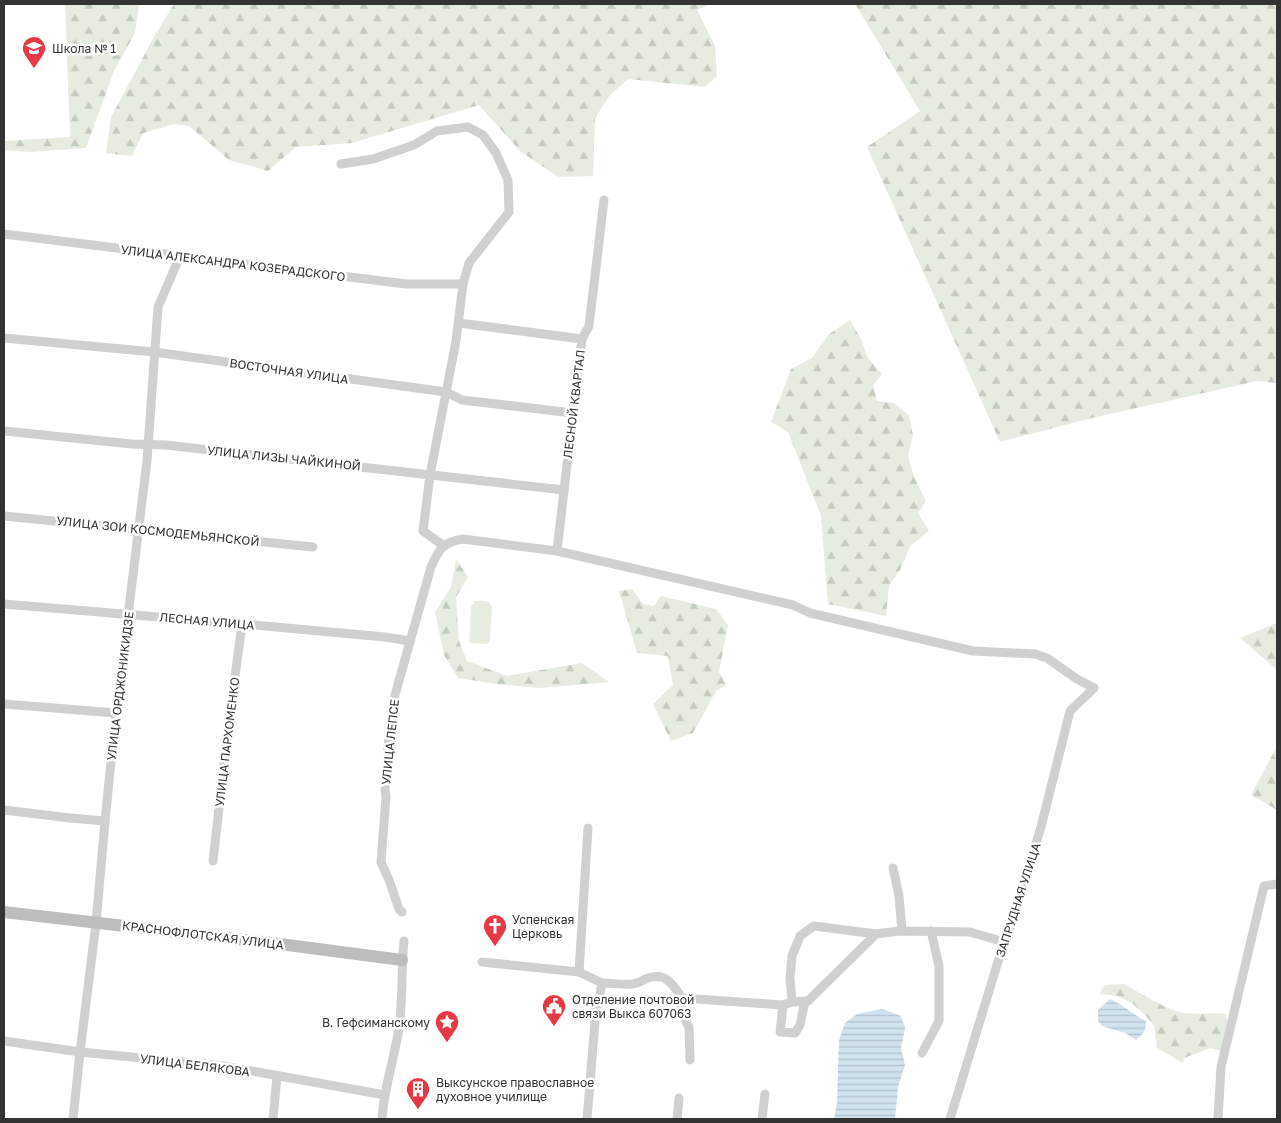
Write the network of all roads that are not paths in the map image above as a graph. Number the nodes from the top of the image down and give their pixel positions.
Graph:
1 (341, 164) dead end
2 (604, 200) dead end
3 (4, 234) edge
4 (180, 256) junction
5 (463, 284) junction
6 (459, 323) junction
7 (4, 338) edge
8 (582, 339) junction
9 (154, 352) junction
10 (446, 392) junction
11 (572, 413) junction
12 (4, 430) edge
13 (148, 445) junction
14 (430, 475) junction
15 (564, 490) junction
16 (4, 516) edge
17 (139, 529) junction
18 (444, 546) junction
19 (313, 548) dead end
20 (557, 551) junction
21 (4, 604) edge
22 (128, 614) junction
23 (242, 624) junction
24 (410, 640) junction
25 (4, 704) edge
26 (116, 713) junction
27 (4, 810) edge
28 (105, 821) junction
29 (588, 828) dead end
30 (213, 861) dead end
31 (893, 868) dead end
32 (1277, 884) edge
33 (4, 912) edge
34 (402, 912) dead end
35 (96, 923) junction
36 (902, 931) junction
37 (931, 931) junction
38 (876, 934) junction
39 (404, 941) dead end
40 (1004, 942) junction
41 (402, 960) junction
42 (482, 962) dead end
43 (579, 972) junction
44 (602, 983) junction
45 (682, 998) junction
46 (805, 1001) junction
47 (788, 1003) junction
48 (4, 1041) edge
49 (80, 1052) junction
50 (922, 1053) dead end
51 (690, 1060) dead end
52 (277, 1076) junction
53 (765, 1094) dead end
54 (385, 1095) junction
55 (679, 1098) dead end
56 (73, 1119) edge
57 (273, 1119) edge
58 (382, 1119) edge
59 (588, 1119) edge
60 (677, 1119) edge
61 (762, 1119) edge
62 (950, 1119) edge
63 (1218, 1119) edge

1 - 5 street
2 - 8 street, ЛЕСНОЙ КВАРТАЛ
3 - 4 street, УЛИЦА АЛЕКСАНДРА КОЗЕРАДСКОГО
4 - 5 street, УЛИЦА АЛЕКСАНДРА КОЗЕРАДСКОГО
4 - 9 street, УЛИЦА ОРДЖОНИКИДЗЕ
5 - 6 street
6 - 8 street
6 - 10 street
7 - 9 street, ВОСТОЧНАЯ УЛИЦА
8 - 11 street, ЛЕСНОЙ КВАРТАЛ
9 - 10 street, ВОСТОЧНАЯ УЛИЦА
9 - 13 street, УЛИЦА ОРДЖОНИКИДЗЕ
10 - 11 street, ВОСТОЧНАЯ УЛИЦА
10 - 14 street
11 - 15 street, ЛЕСНОЙ КВАРТАЛ
12 - 13 street, УЛИЦА ЛИЗЫ ЧАЙКИНОЙ
13 - 14 street, УЛИЦА ЛИЗЫ ЧАЙКИНОЙ
13 - 17 street, УЛИЦА ОРДЖОНИКИДЗЕ
14 - 15 street, УЛИЦА ЛИЗЫ ЧАЙКИНОЙ
14 - 18 street
15 - 20 street, ЛЕСНОЙ КВАРТАЛ
16 - 17 street, УЛИЦА ЗОИ КОСМОДЕМЬЯНСКОЙ
17 - 19 street, УЛИЦА ЗОИ КОСМОДЕМЬЯНСКОЙ
17 - 22 street, УЛИЦА ОРДЖОНИКИДЗЕ
18 - 20 street
18 - 24 street, УЛИЦА ЛЕПСЕ
20 - 40 street, ЗАПРУДНАЯ УЛИЦА
21 - 22 street, ЛЕСНАЯ УЛИЦА
22 - 23 street, ЛЕСНАЯ УЛИЦА
22 - 26 street, УЛИЦА ОРДЖОНИКИДЗЕ
23 - 24 street, ЛЕСНАЯ УЛИЦА
23 - 30 street, УЛИЦА ПАРХОМЕНКО
24 - 34 street, УЛИЦА ЛЕПСЕ
25 - 26 street
26 - 28 street, УЛИЦА ОРДЖОНИКИДЗЕ
27 - 28 street
28 - 35 street, УЛИЦА ОРДЖОНИКИДЗЕ
29 - 43 street
31 - 36 street
32 - 63 street
33 - 35 street, КРАСНОФЛОТСКАЯ УЛИЦА
35 - 41 street, КРАСНОФЛОТСКАЯ УЛИЦА
35 - 49 street, УЛИЦА ОРДЖОНИКИДЗЕ
36 - 37 street
36 - 38 street
37 - 40 street
37 - 50 street
38 - 46 street
38 - 47 street
39 - 41 street
40 - 62 street, ЗАПРУДНАЯ УЛИЦА
41 - 54 street
42 - 43 street
43 - 44 street
44 - 45 street
44 - 59 street
45 - 47 street
45 - 51 street
46 - 47 street
46 - 47 street
48 - 49 street, УЛИЦА БЕЛЯКОВА
49 - 52 street, УЛИЦА БЕЛЯКОВА
49 - 56 street, УЛИЦА ОРДЖОНИКИДЗЕ
52 - 54 street, УЛИЦА БЕЛЯКОВА
52 - 57 street
53 - 61 street
54 - 58 street
55 - 60 street

